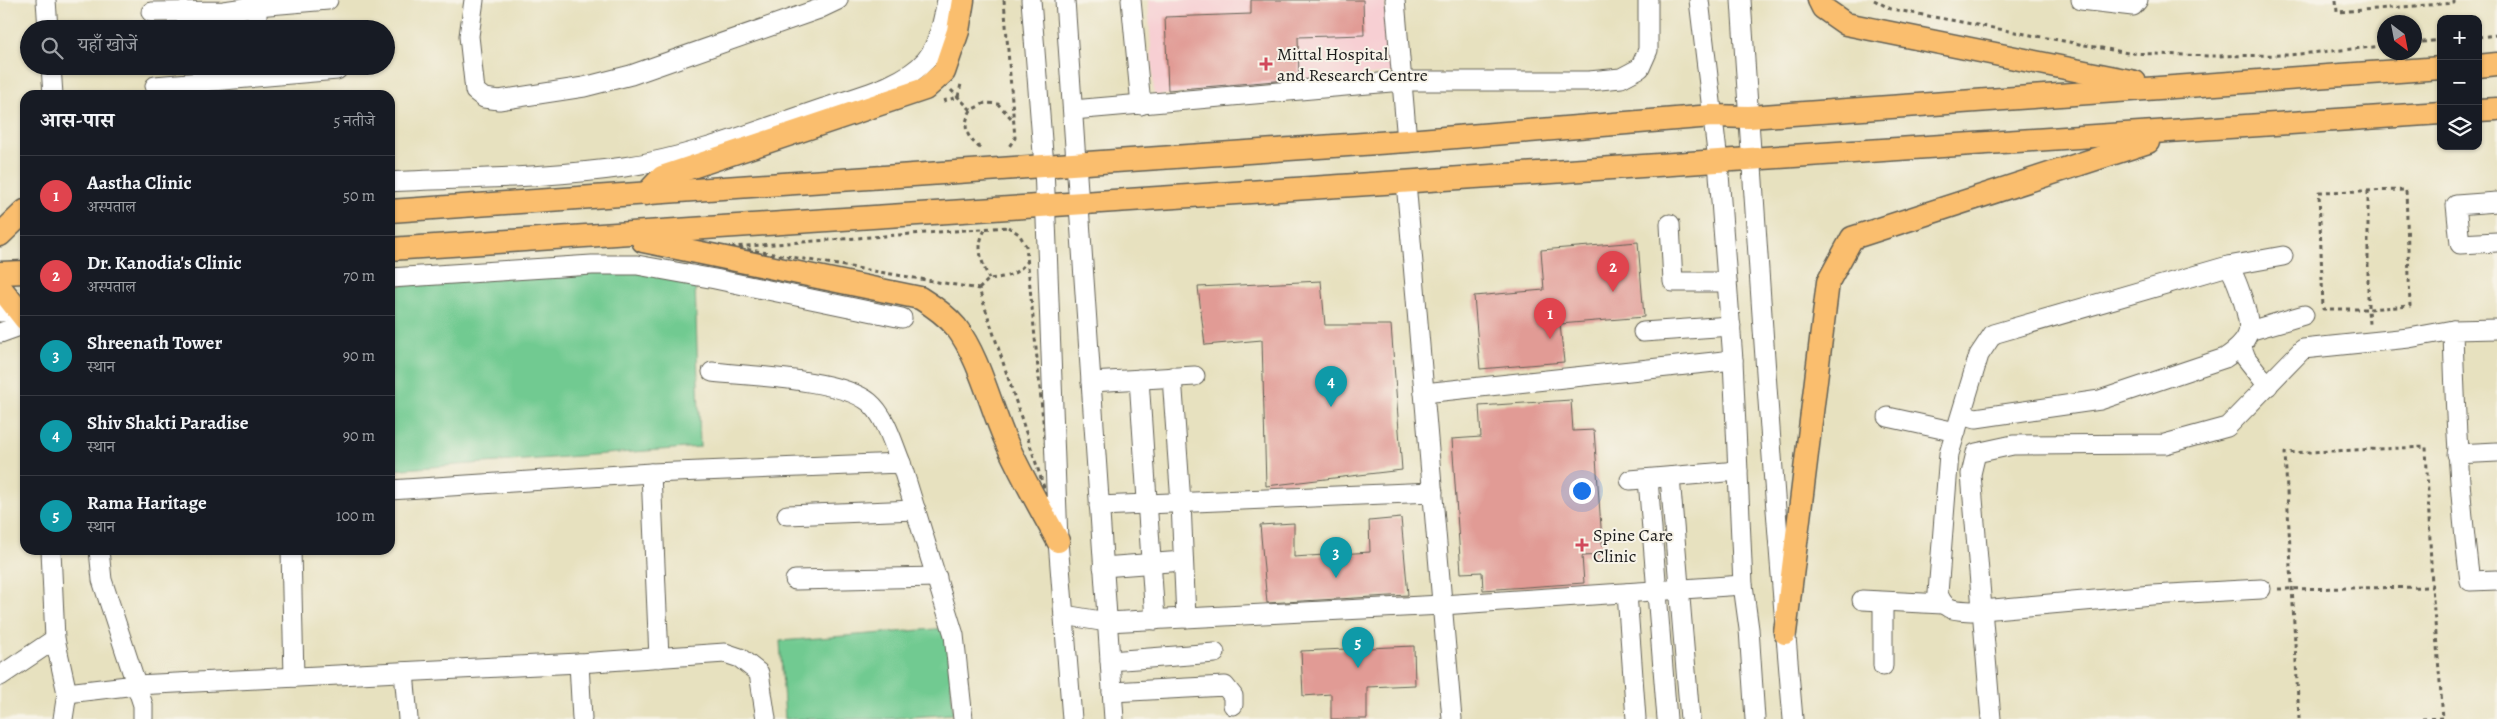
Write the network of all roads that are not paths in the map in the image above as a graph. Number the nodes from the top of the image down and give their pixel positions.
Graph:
1 (46, 0) edge
2 (328, 0) edge
3 (474, 0) edge
4 (838, 0) edge
5 (947, 0) edge
6 (964, 0) edge
7 (1031, 0) edge
8 (1066, 0) edge
9 (1131, 0) edge
10 (1395, 0) edge
11 (1648, 0) edge
12 (1700, 0) edge
13 (1741, 0) edge
14 (1819, 0) edge
15 (2081, 0) edge
16 (2138, 0) edge
17 (249, 4) edge
18 (151, 12) dead end
19 (47, 20) edge
20 (224, 20) edge
21 (255, 20) edge
22 (2497, 64) edge
23 (2482, 66) edge
24 (2437, 68) edge
25 (52, 75) edge
26 (298, 75) edge
27 (259, 80) edge
28 (226, 81) edge
29 (1402, 82) junction
30 (156, 86) dead end
31 (2164, 88) junction
32 (53, 90) edge
33 (1141, 104) junction
34 (2497, 109) edge
35 (1073, 110) junction
36 (2482, 110) edge
37 (2437, 113) edge
38 (1712, 116) junction
39 (1749, 117) junction
40 (2180, 131) junction
41 (1407, 141) junction
42 (1752, 160) junction
43 (1718, 162) junction
44 (1077, 164) junction
45 (1044, 166) junction
46 (395, 182) edge
47 (1406, 182) junction
48 (646, 194) junction
49 (2497, 202) edge
50 (1079, 203) junction
51 (1045, 205) junction
52 (395, 211) edge
53 (20, 215) edge
54 (1670, 224) dead end
55 (20, 234) edge
56 (0, 236) edge
57 (616, 236) junction
58 (2497, 242) edge
59 (395, 249) edge
60 (2283, 256) dead end
61 (2228, 266) junction
62 (20, 272) edge
63 (0, 273) edge
64 (395, 278) edge
65 (1727, 282) junction
66 (0, 287) edge
67 (17, 316) edge
68 (2304, 316) dead end
69 (902, 318) dead end
70 (1730, 326) junction
71 (2497, 328) edge
72 (2453, 330) junction
73 (1643, 332) dead end
74 (0, 333) edge
75 (2245, 338) junction
76 (1733, 360) junction
77 (712, 372) dead end
78 (1195, 376) dead end
79 (1172, 377) junction
80 (1140, 379) junction
81 (1091, 382) junction
82 (2268, 386) junction
83 (1424, 393) junction
84 (1962, 414) junction
85 (1888, 417) dead end
86 (1956, 432) junction
87 (2497, 452) edge
88 (2457, 454) junction
89 (901, 463) junction
90 (1738, 471) junction
91 (651, 473) junction
92 (1670, 477) junction
93 (395, 490) edge
94 (1433, 492) junction
95 (1181, 502) junction
96 (1148, 504) junction
97 (1099, 506) junction
98 (916, 510) junction
99 (787, 515) dead end
100 (1058, 541) junction
101 (51, 555) edge
102 (100, 555) edge
103 (291, 555) edge
104 (1184, 561) junction
105 (1152, 564) junction
106 (1103, 567) junction
107 (936, 577) junction
108 (796, 580) dead end
109 (2497, 580) edge
110 (1743, 585) junction
111 (2261, 589) dead end
112 (1678, 590) junction
113 (1656, 591) junction
114 (1626, 593) junction
115 (1862, 600) dead end
116 (1883, 602) junction
117 (1943, 604) junction
118 (1442, 605) junction
119 (1983, 611) junction
120 (1064, 615) junction
121 (1186, 618) junction
122 (1155, 620) junction
123 (1107, 622) junction
124 (1785, 634) junction
125 (55, 640) junction
126 (1215, 653) dead end
127 (659, 658) junction
128 (1110, 661) junction
129 (579, 663) junction
130 (1883, 666) dead end
131 (404, 672) junction
132 (0, 676) edge
133 (294, 678) junction
134 (136, 685) junction
135 (67, 692) junction
136 (1112, 692) junction
137 (1233, 705) dead end
138 (63, 719) edge
139 (143, 719) edge
140 (408, 719) edge
141 (582, 719) edge
142 (766, 719) edge
143 (963, 719) edge
144 (1072, 719) edge
145 (1114, 719) edge
146 (1452, 719) edge
147 (1636, 719) edge
148 (1667, 719) edge
149 (1690, 719) edge
150 (1755, 719) edge
151 (1793, 719) edge
152 (1991, 719) edge

1 - 19 street
2 - 17 street
3 - 4 street
5 - 46 street
6 - 48 main road
7 - 45 street
8 - 35 street
9 - 33 street
10 - 29 street
11 - 29 street
12 - 38 street
13 - 39 street
14 - 31 main road
15 - 16 street
17 - 20 street
17 - 21 street
18 - 20 street
22 - 23 main road
24 - 31 main road
25 - 32 street
26 - 27 street
27 - 28 street
28 - 30 street
29 - 33 street
29 - 41 street
31 - 39 main road
33 - 35 street
34 - 36 main road
35 - 44 street
37 - 40 main road
38 - 39 main road
38 - 41 main road
38 - 43 street
39 - 42 street
40 - 42 main road
40 - 124 main road
41 - 44 main road
42 - 43 main road
42 - 124 street
43 - 47 main road
43 - 65 street
44 - 45 main road
44 - 50 street
45 - 48 main road
45 - 51 street
47 - 50 main road
47 - 83 street
48 - 52 main road
49 - 58 street
50 - 51 main road
50 - 81 street
51 - 57 main road
51 - 100 street
53 - 56 main road
54 - 65 street
55 - 56 main road
57 - 59 main road
57 - 100 main road
60 - 61 street
61 - 75 street
61 - 84 street
62 - 63 main road
64 - 69 street
65 - 70 street
66 - 67 main road
67 - 74 street
68 - 75 street
70 - 73 street
70 - 76 street
71 - 72 street
72 - 82 street
72 - 88 street
75 - 82 street
75 - 84 street
76 - 83 street
76 - 90 street
77 - 89 street
78 - 79 street
79 - 80 street
79 - 95 street
80 - 81 street
80 - 96 street
81 - 97 street
82 - 119 street
83 - 94 street
84 - 86 street
85 - 86 street
86 - 117 street
87 - 88 street
88 - 109 street
89 - 91 street
89 - 98 street
90 - 92 street
90 - 110 street
91 - 93 street
91 - 127 street
92 - 112 street
92 - 113 street
94 - 95 street
94 - 118 street
95 - 96 street
95 - 104 street
96 - 97 street
96 - 105 street
97 - 106 street
98 - 99 street
98 - 107 street
100 - 120 street
101 - 125 street
102 - 134 street
103 - 133 street
104 - 105 street
104 - 121 street
105 - 106 street
105 - 122 street
106 - 123 street
107 - 108 street
107 - 143 street
110 - 112 street
110 - 150 street
111 - 119 street
112 - 113 street
112 - 149 street
113 - 114 street
113 - 148 street
114 - 118 street
114 - 147 street
115 - 116 street
116 - 117 street
116 - 130 street
117 - 119 street
118 - 121 street
118 - 146 street
119 - 152 street
120 - 123 street
120 - 144 street
121 - 122 street
122 - 123 street
123 - 128 street
124 - 151 street
125 - 132 street
125 - 135 street
126 - 128 street
127 - 129 street
127 - 142 street
128 - 136 street
129 - 131 street
129 - 141 street
131 - 133 street
131 - 140 street
133 - 134 street
134 - 135 street
134 - 139 street
135 - 138 street
136 - 137 street
136 - 145 street

